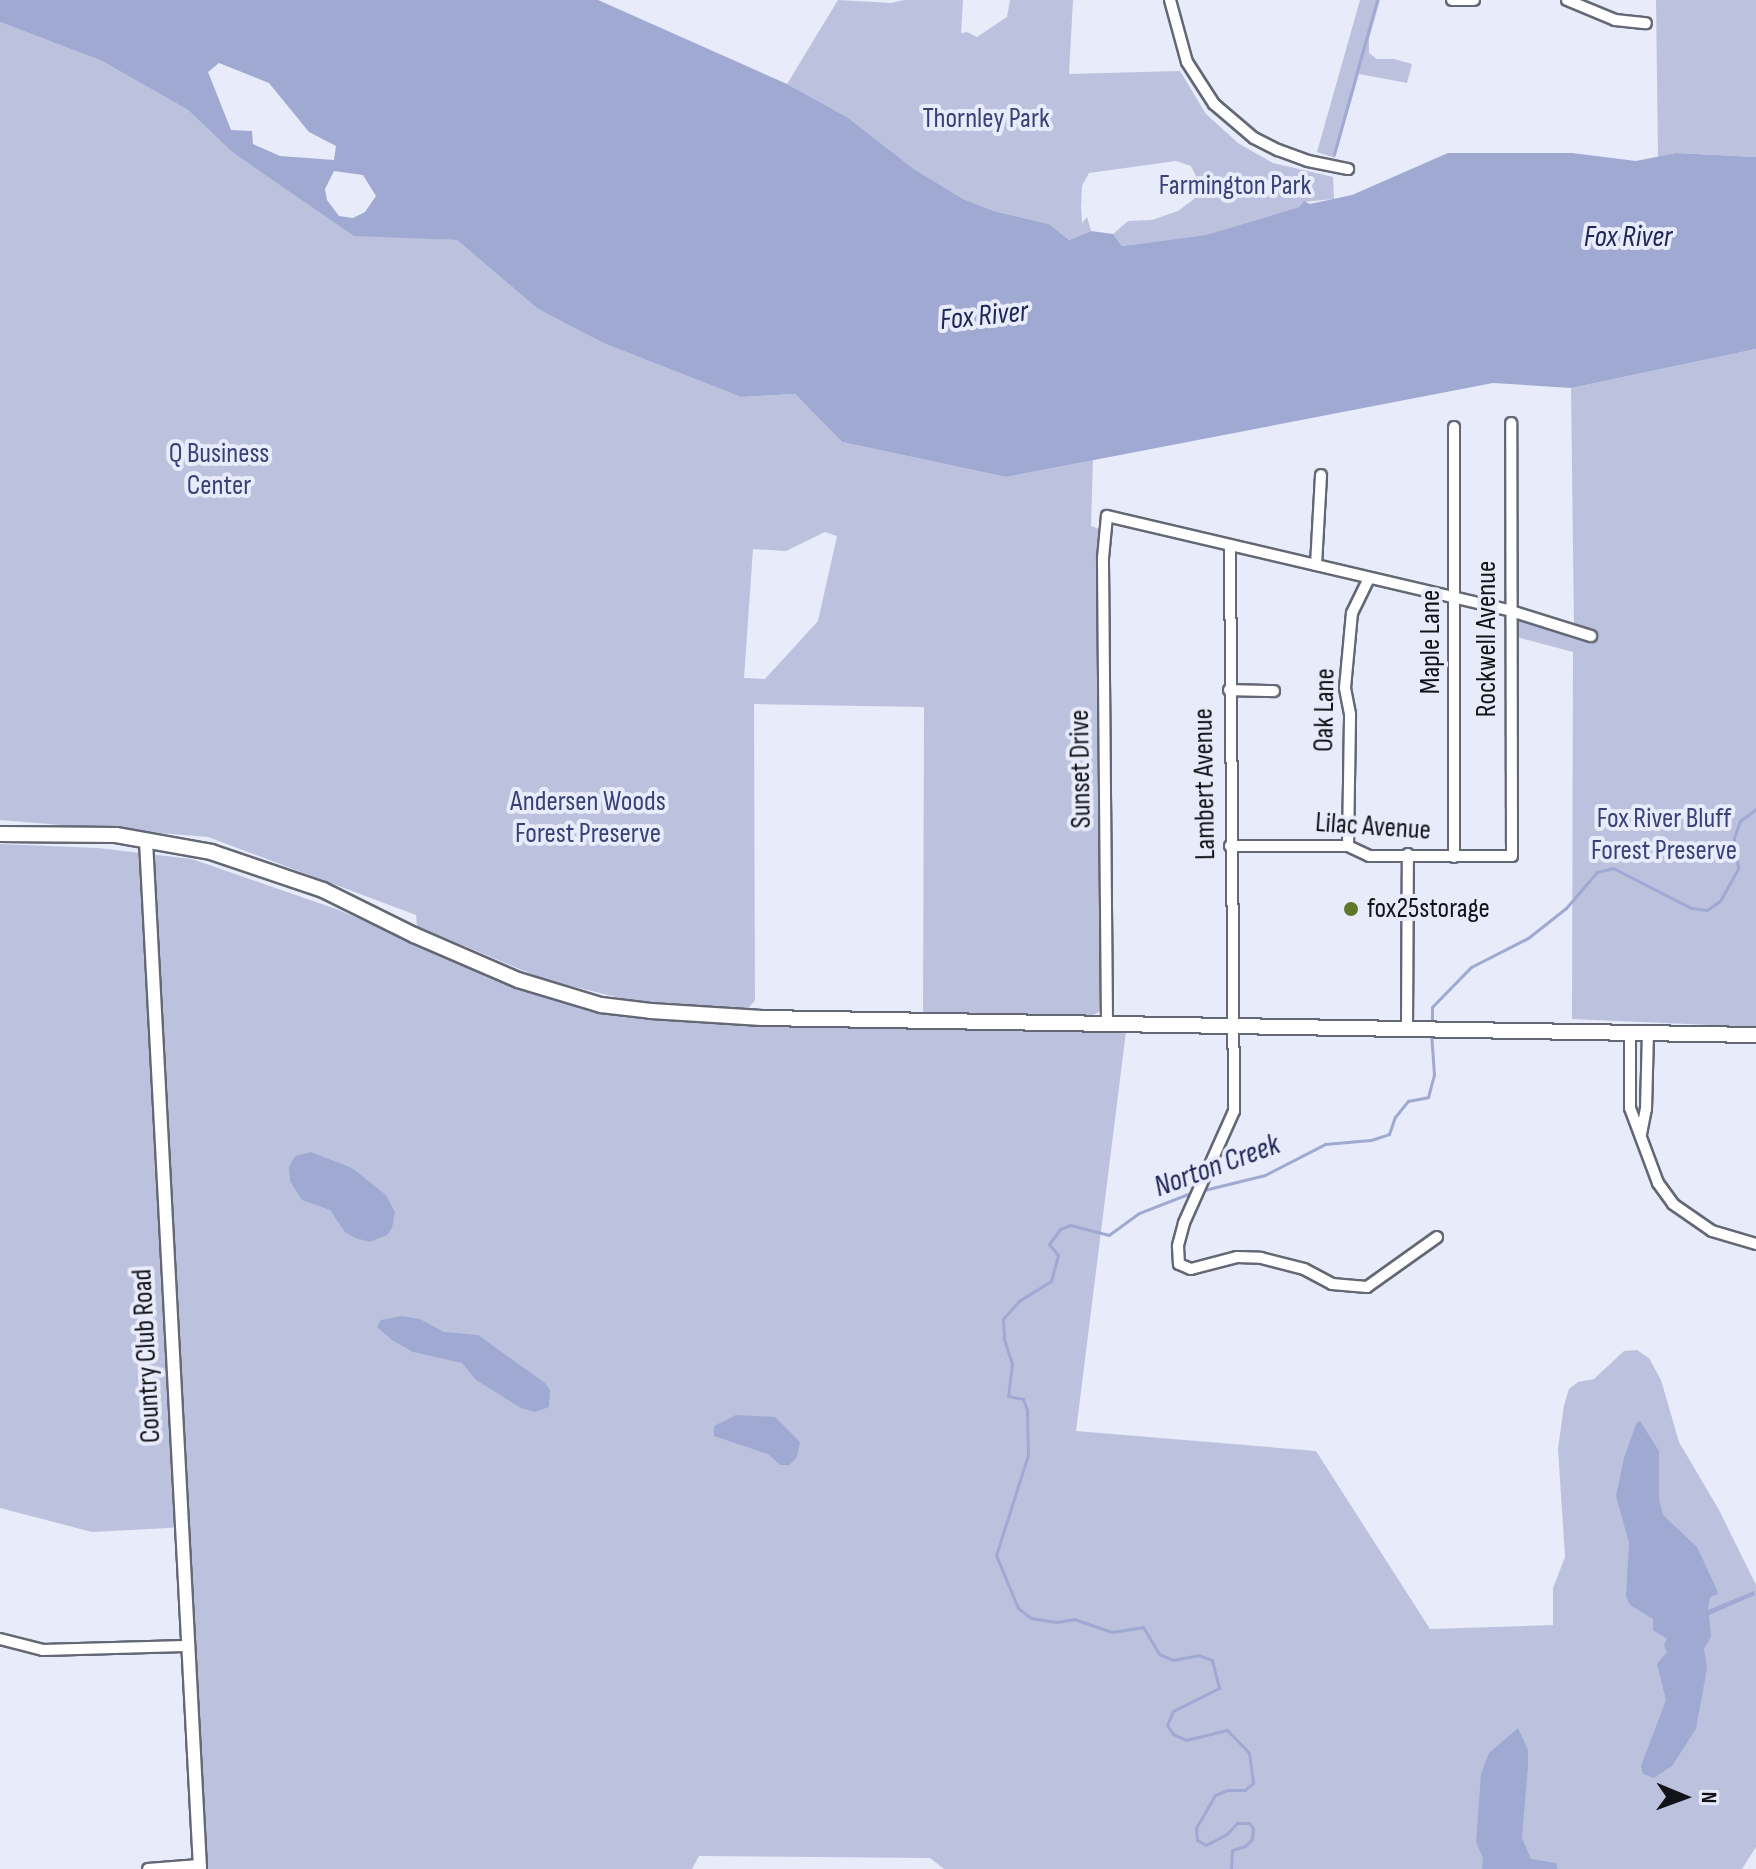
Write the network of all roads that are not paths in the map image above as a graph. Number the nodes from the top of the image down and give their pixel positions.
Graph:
1 (1170, 0) edge
2 (1452, 0) edge
3 (1474, 0) edge
4 (1567, 0) edge
5 (1646, 23) dead end
6 (1348, 169) dead end
7 (1511, 423) dead end
8 (1454, 427) dead end
9 (1321, 475) dead end
10 (1230, 545) junction
11 (1316, 565) junction
12 (1369, 578) junction
13 (1455, 598) junction
14 (1511, 611) junction
15 (1591, 636) dead end
16 (1229, 690) junction
17 (1274, 691) dead end
18 (0, 834) edge
19 (146, 841) junction
20 (1230, 846) junction
21 (1348, 846) junction
22 (1408, 854) junction
23 (1512, 856) joint
24 (1454, 857) junction
25 (1107, 1022) junction
26 (1232, 1023) junction
27 (1414, 1026) junction
28 (1630, 1032) junction
29 (1648, 1032) junction
30 (1756, 1035) edge
31 (1640, 1136) junction
32 (1437, 1237) dead end
33 (1756, 1244) edge
34 (0, 1639) edge
35 (185, 1646) junction
36 (199, 1867) edge
37 (148, 1869) edge

1 - 6 street
2 - 3 street
4 - 5 street
7 - 14 street, Rockwell Avenue
8 - 13 street, Maple Lane
9 - 11 street
10 - 11 street
10 - 16 street, Lambert Avenue
10 - 25 street, Sunset Drive
11 - 12 street
12 - 13 street
12 - 21 street, Oak Lane
13 - 14 street
13 - 24 street, Maple Lane
14 - 15 street
14 - 23 street, Rockwell Avenue
16 - 17 street
16 - 20 street, Lambert Avenue
18 - 19 main road
19 - 25 main road
19 - 35 street, Country Club Road
20 - 21 street, Lilac Avenue
20 - 26 street, Lambert Avenue
21 - 22 street, Lilac Avenue
22 - 24 street, Lilac Avenue
22 - 27 street
23 - 24 street, Lilac Avenue
25 - 26 main road
26 - 27 main road
26 - 32 street, Lambert Avenue
27 - 28 main road
28 - 29 main road
28 - 31 street
29 - 30 main road
29 - 31 street
31 - 33 street
34 - 35 street
35 - 36 street, Country Club Road
36 - 37 street

